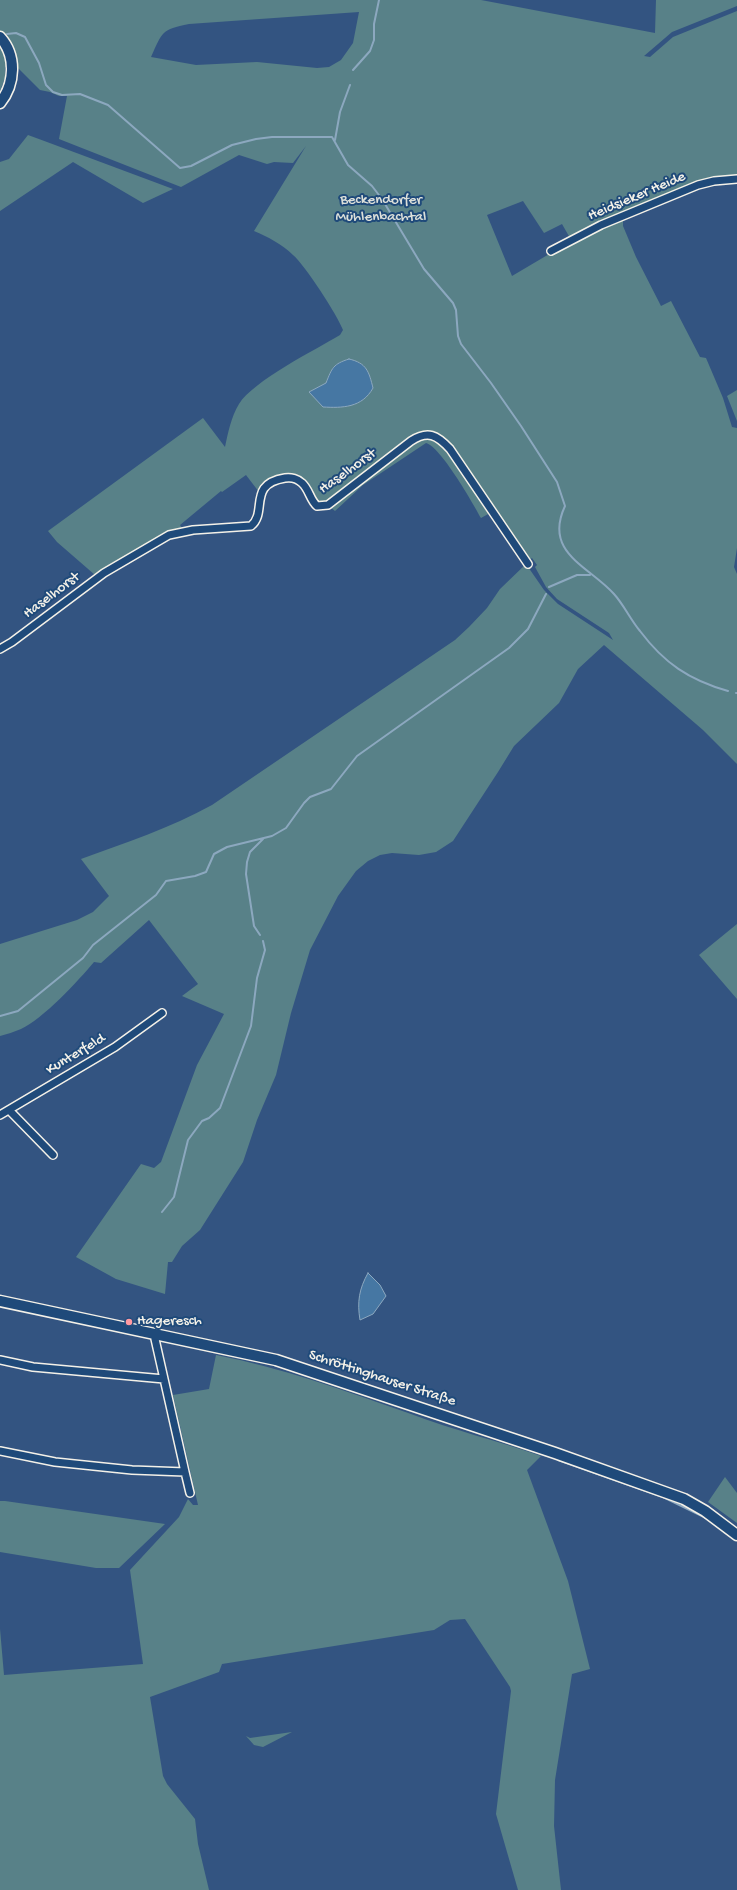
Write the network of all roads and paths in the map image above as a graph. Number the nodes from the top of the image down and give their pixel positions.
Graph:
1 (0, 37) edge
2 (0, 103) edge
3 (737, 179) edge
4 (551, 251) dead end
5 (528, 564) dead end
6 (0, 649) edge
7 (162, 1013) dead end
8 (9, 1110) junction
9 (0, 1115) edge
10 (53, 1155) dead end
11 (0, 1301) edge
12 (155, 1334) junction
13 (0, 1360) edge
14 (164, 1379) junction
15 (0, 1451) edge
16 (185, 1472) junction
17 (190, 1492) dead end
18 (737, 1535) edge

1 - 2 main road
3 - 4 street, Heidsieker Heide
5 - 6 street, Haselhorst
7 - 8 street, Kunterfeld
8 - 9 street, Kunterfeld
8 - 10 street
11 - 12 main road, Schröttinghauser Straße
12 - 14 street
12 - 18 main road, Schröttinghauser Straße
13 - 14 street
14 - 16 street
15 - 16 street
16 - 17 street

